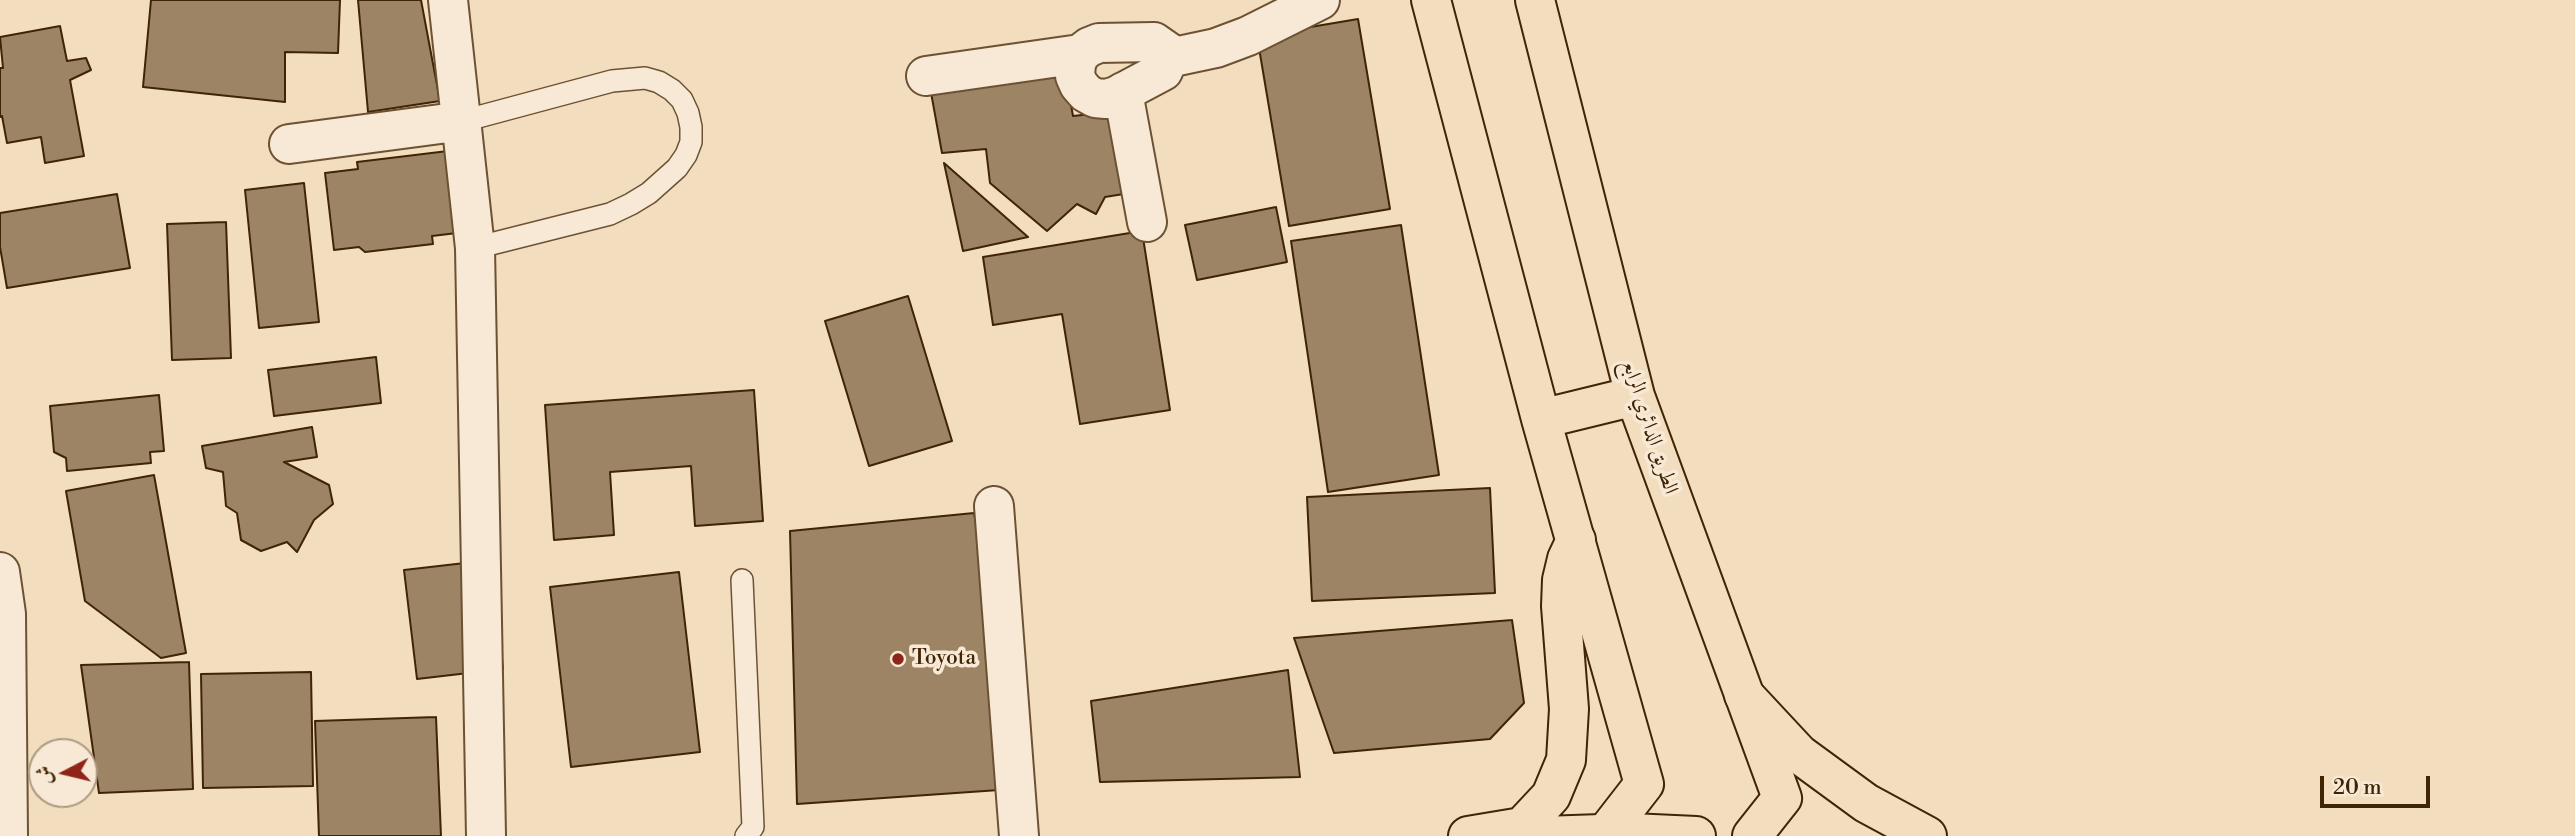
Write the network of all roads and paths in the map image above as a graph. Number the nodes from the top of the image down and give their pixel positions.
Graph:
1 (448, 0) edge
2 (1320, 0) edge
3 (1432, 0) edge
4 (1535, 0) edge
5 (1080, 54) junction
6 (1169, 58) junction
7 (926, 76) dead end
8 (1123, 92) junction
9 (463, 121) junction
10 (289, 144) dead end
11 (1147, 222) dead end
12 (475, 248) junction
13 (1635, 396) junction
14 (1541, 419) junction
15 (994, 506) dead end
16 (1576, 540) junction
17 (0, 572) edge
18 (742, 580) dead end
19 (3, 615) edge
20 (1744, 695) junction
21 (1607, 834) edge
22 (8, 836) edge
23 (486, 836) edge
24 (746, 836) edge
25 (1019, 836) edge
26 (1468, 836) edge
27 (1543, 836) edge
28 (1696, 836) edge
29 (1752, 836) edge
30 (1927, 836) edge

1 - 9 street
2 - 6 street
3 - 14 main road
4 - 13 main road, الطريق الدائري الرابع
5 - 6 street
5 - 7 street
5 - 8 street
6 - 8 street
8 - 11 street
9 - 10 street
9 - 12 street
9 - 12 lane
12 - 23 street
13 - 14 main road
13 - 20 main road, الطريق الدائري الرابع
14 - 16 main road
15 - 25 street
16 - 21 main road
16 - 26 main road
17 - 19 street
18 - 24 lane
19 - 22 street
20 - 29 main road, الطريق الدائري الرابع
20 - 30 main road
21 - 27 main road
21 - 28 main road

